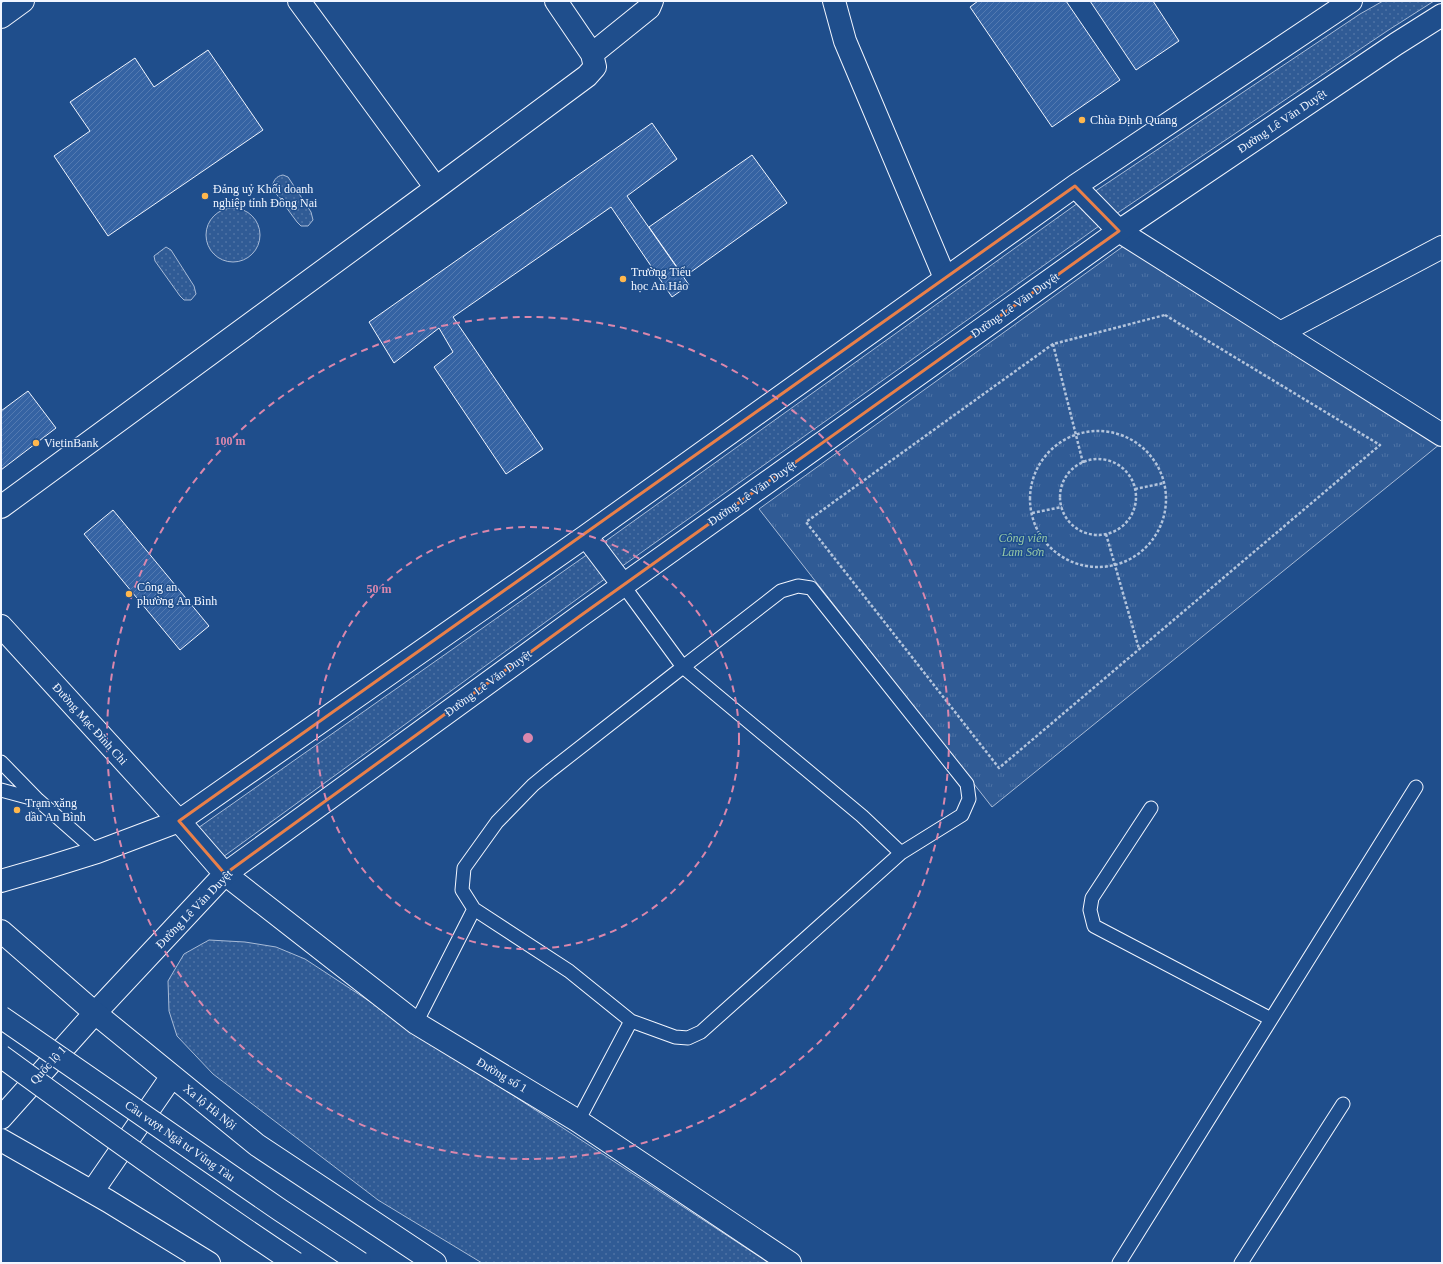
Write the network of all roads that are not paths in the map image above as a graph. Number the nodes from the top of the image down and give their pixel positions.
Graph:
1 (24, 1) edge
2 (299, 1) edge
3 (556, 1) edge
4 (652, 1) edge
5 (834, 1) edge
6 (1351, 1) edge
7 (1442, 15) edge
8 (1, 17) edge
9 (592, 54) junction
10 (1075, 186) junction
11 (436, 188) junction
12 (1119, 231) junction
13 (1442, 248) edge
14 (946, 278) junction
15 (1280, 333) junction
16 (1442, 434) edge
17 (1, 507) edge
18 (586, 536) junction
19 (623, 585) junction
20 (1, 626) edge
21 (683, 667) junction
22 (1, 762) edge
23 (1416, 787) dead end
24 (1, 790) edge
25 (38, 800) junction
26 (1151, 808) dead end
27 (179, 821) junction
28 (97, 852) junction
29 (901, 853) junction
30 (224, 874) junction
31 (1, 881) edge
32 (474, 909) junction
33 (1, 931) edge
34 (95, 1014) junction
35 (1, 1017) edge
36 (1272, 1019) junction
37 (631, 1021) junction
38 (416, 1023) junction
39 (1, 1056) edge
40 (172, 1076) junction
41 (1343, 1104) dead end
42 (1, 1118) edge
43 (578, 1121) junction
44 (1, 1140) edge
45 (92, 1192) junction
46 (209, 1263) edge
47 (295, 1263) edge
48 (360, 1263) edge
49 (435, 1263) edge
50 (790, 1263) edge
51 (1119, 1263) edge
52 (1241, 1263) edge

1 - 8 main road
2 - 11 main road
3 - 9 main road
4 - 9 main road
5 - 14 main road
6 - 10 main road
7 - 12 main road, Đường Lê Văn Duyệt
9 - 11 main road
10 - 12 main road
10 - 14 main road
11 - 17 main road
12 - 15 main road
12 - 19 main road, Đường Lê Văn Duyệt
13 - 15 main road
14 - 18 main road
15 - 16 main road
18 - 19 main road
18 - 27 main road
19 - 21 lane
19 - 30 main road, Đường Lê Văn Duyệt
20 - 27 main road, Đường Mạc Đĩnh Chi
21 - 29 lane
21 - 29 lane
21 - 32 lane
22 - 25 lane
23 - 36 lane
24 - 25 lane
25 - 28 lane
26 - 36 lane
27 - 28 main road
27 - 30 main road, Đường Mạc Đĩnh Chi
28 - 31 main road
29 - 37 lane
30 - 34 main road, Đường Lê Văn Duyệt
30 - 38 main road, Đường số 1
32 - 37 lane
32 - 38 lane
33 - 34 main road, Xa lộ Hà Nội
34 - 40 main road, Xa lộ Hà Nội
34 - 42 main road, Quốc lộ 1
35 - 48 main road, Cầu vượt Ngã tư Vũng Tàu, bridge
36 - 51 lane
37 - 43 lane
38 - 43 main road, Đường số 1
39 - 47 main road, bridge
40 - 45 main road
40 - 49 main road, Xa lộ Hà Nội
41 - 52 lane
43 - 50 main road, Đường số 1
44 - 45 main road
45 - 46 main road

